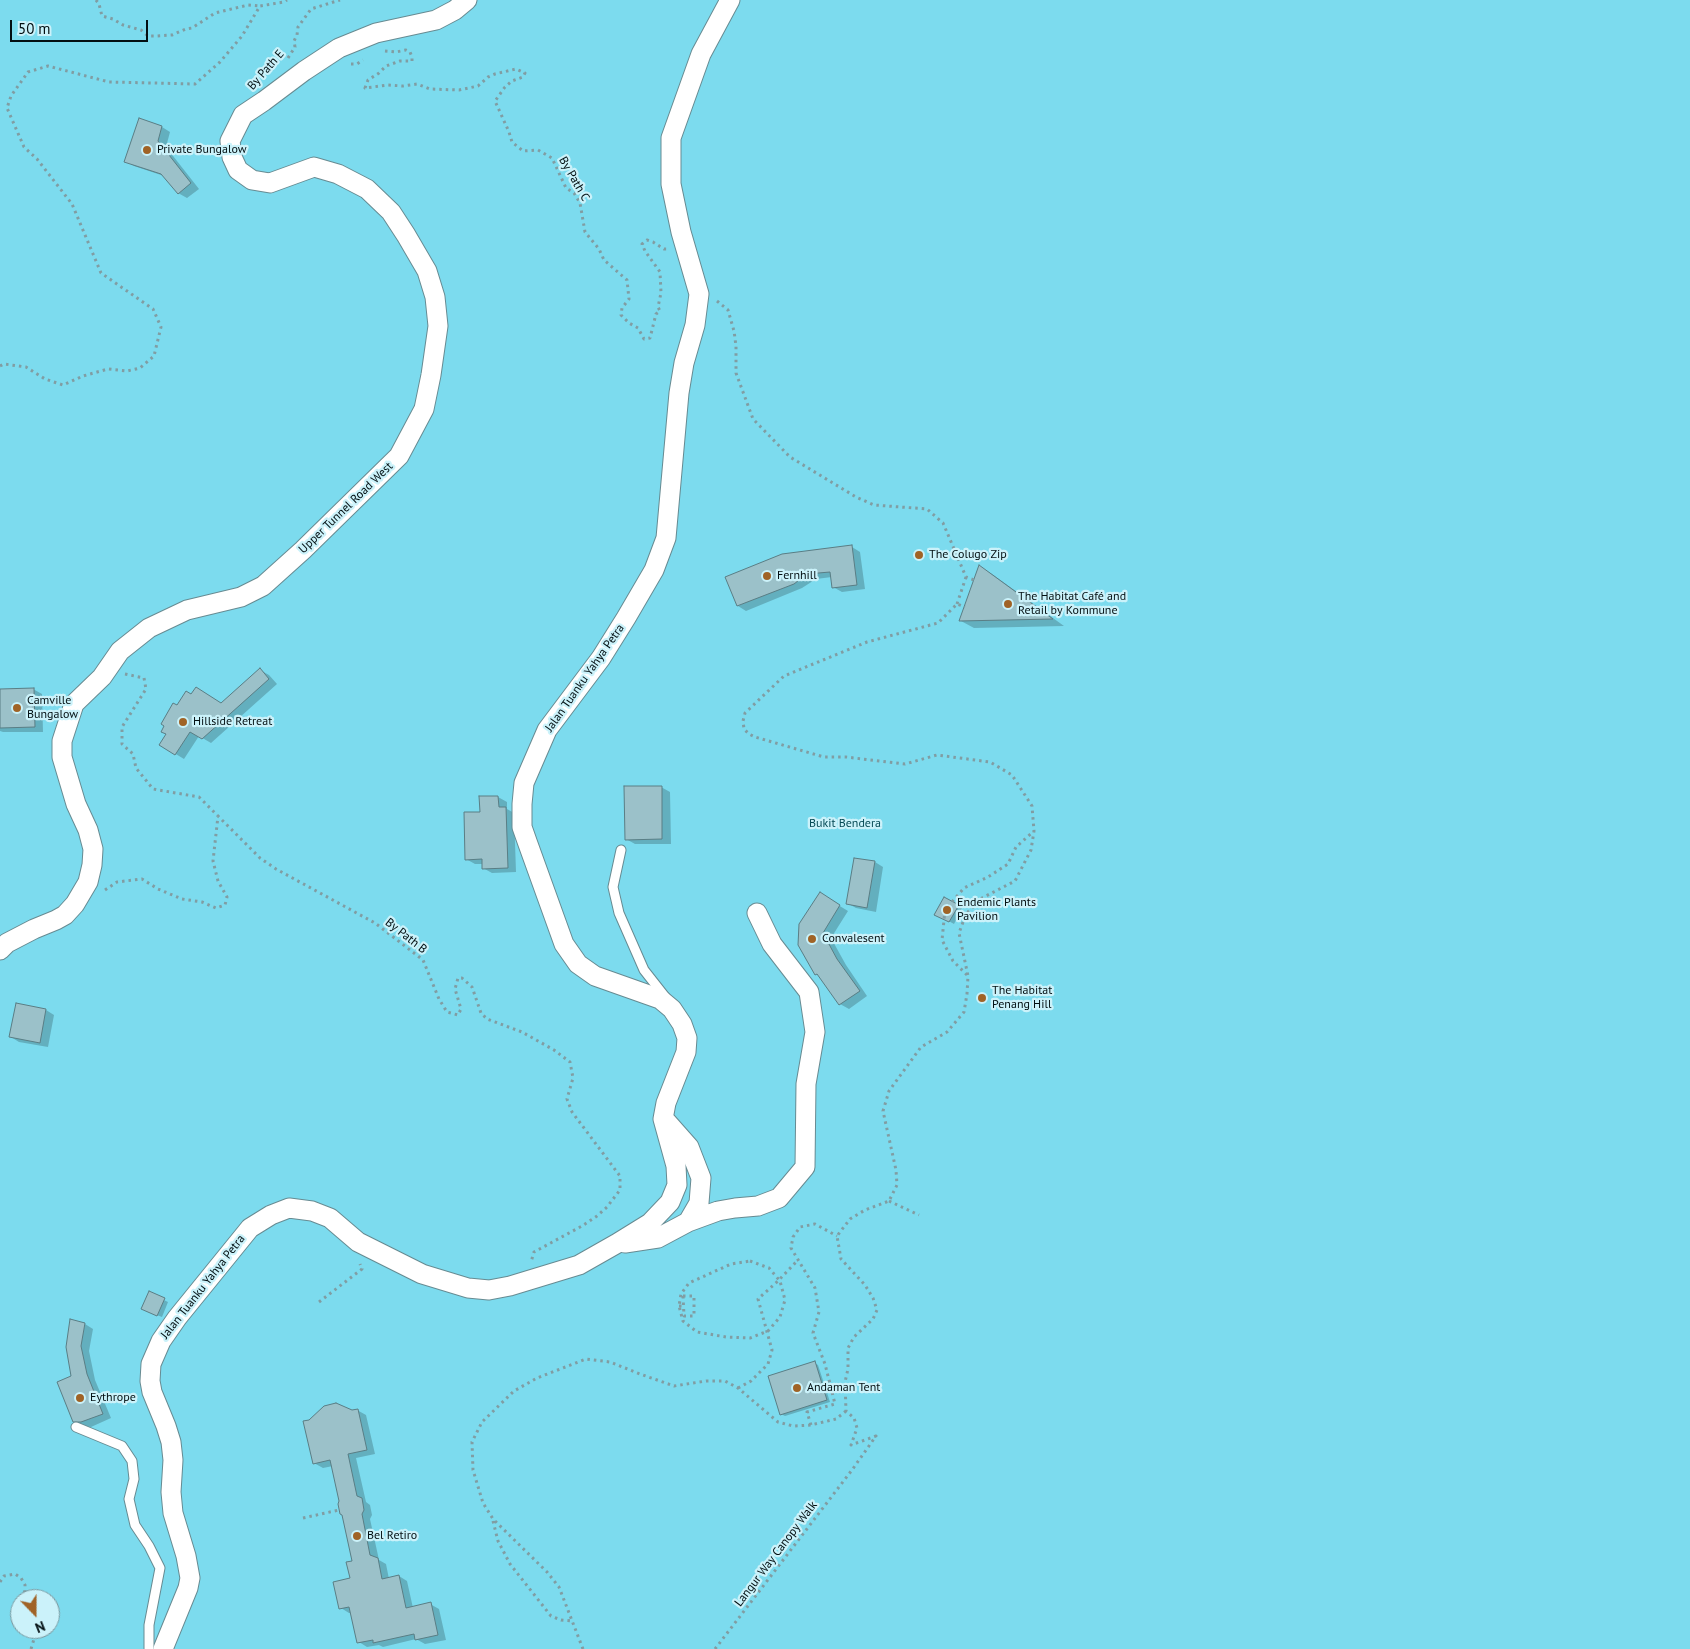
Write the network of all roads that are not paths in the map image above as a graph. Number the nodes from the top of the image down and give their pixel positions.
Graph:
1 (467, 0) edge
2 (730, 0) edge
3 (622, 850) dead end
4 (757, 913) dead end
5 (0, 950) edge
6 (672, 1009) junction
7 (663, 1119) junction
8 (688, 1222) junction
9 (616, 1244) junction
10 (76, 1427) dead end
11 (149, 1649) edge
12 (163, 1649) edge

1 - 5 street, Upper Tunnel Road West
2 - 6 street, Jalan Tuanku Yahya Petra
3 - 6 lane
4 - 8 street
6 - 7 street, Jalan Tuanku Yahya Petra
7 - 8 street
7 - 9 street, Jalan Tuanku Yahya Petra
8 - 9 street
9 - 12 street, Jalan Tuanku Yahya Petra
10 - 11 lane

